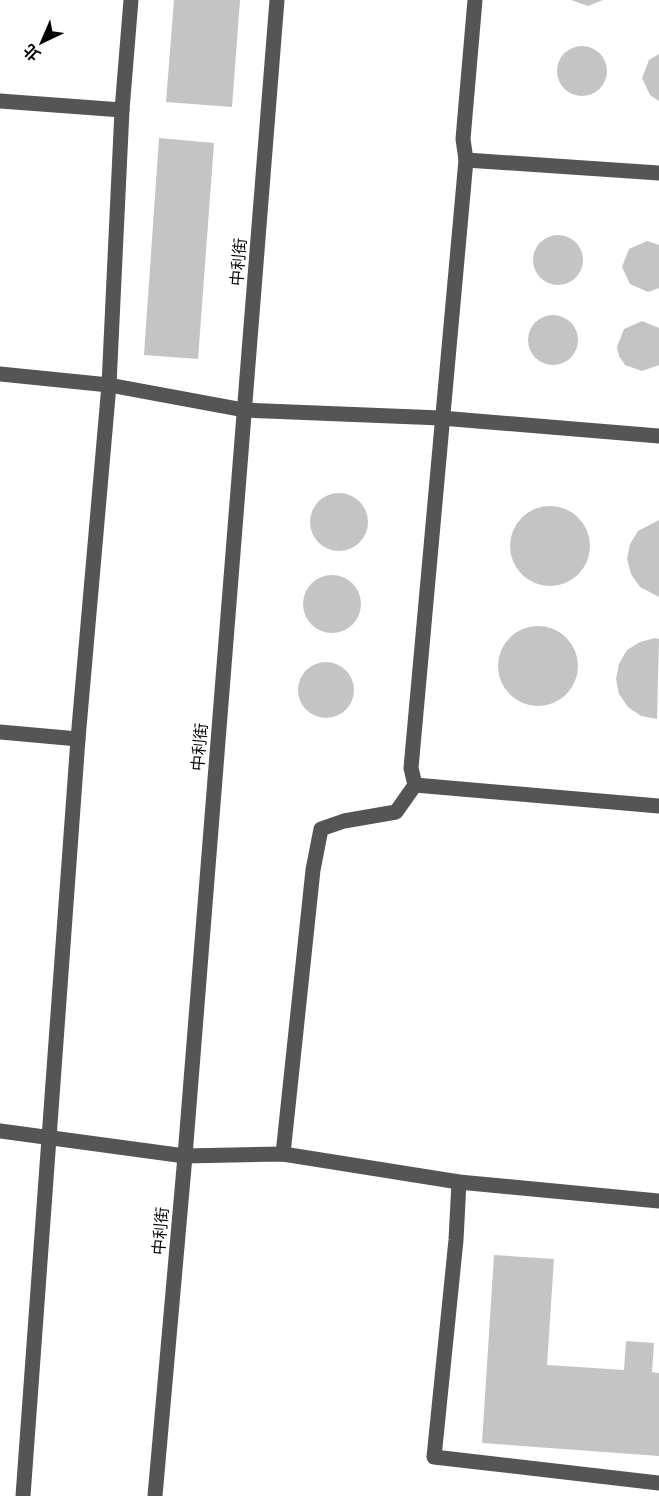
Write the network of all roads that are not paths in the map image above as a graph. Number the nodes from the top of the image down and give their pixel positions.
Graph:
1 (131, 0) edge
2 (277, 0) edge
3 (475, 0) edge
4 (0, 101) edge
5 (122, 110) junction
6 (466, 160) junction
7 (659, 173) edge
8 (0, 374) edge
9 (109, 386) junction
10 (244, 410) junction
11 (441, 418) junction
12 (659, 436) edge
13 (0, 732) edge
14 (78, 739) junction
15 (415, 785) junction
16 (659, 806) edge
17 (0, 1131) edge
18 (49, 1137) junction
19 (283, 1154) junction
20 (185, 1156) junction
21 (459, 1182) junction
22 (659, 1201) edge
23 (659, 1483) edge
24 (23, 1496) edge
25 (155, 1496) edge

1 - 5 street
2 - 10 street, 中利街
3 - 6 street
4 - 5 street
5 - 9 street
6 - 7 street
6 - 11 street
8 - 9 street
9 - 10 street
9 - 14 street
10 - 11 street
10 - 20 street, 中利街
11 - 12 street
11 - 15 street
13 - 14 street
14 - 18 street
15 - 16 street
15 - 19 street
17 - 18 street
18 - 20 street
18 - 24 street
19 - 20 street
19 - 21 street
20 - 25 street, 中利街
21 - 22 street
21 - 23 street

